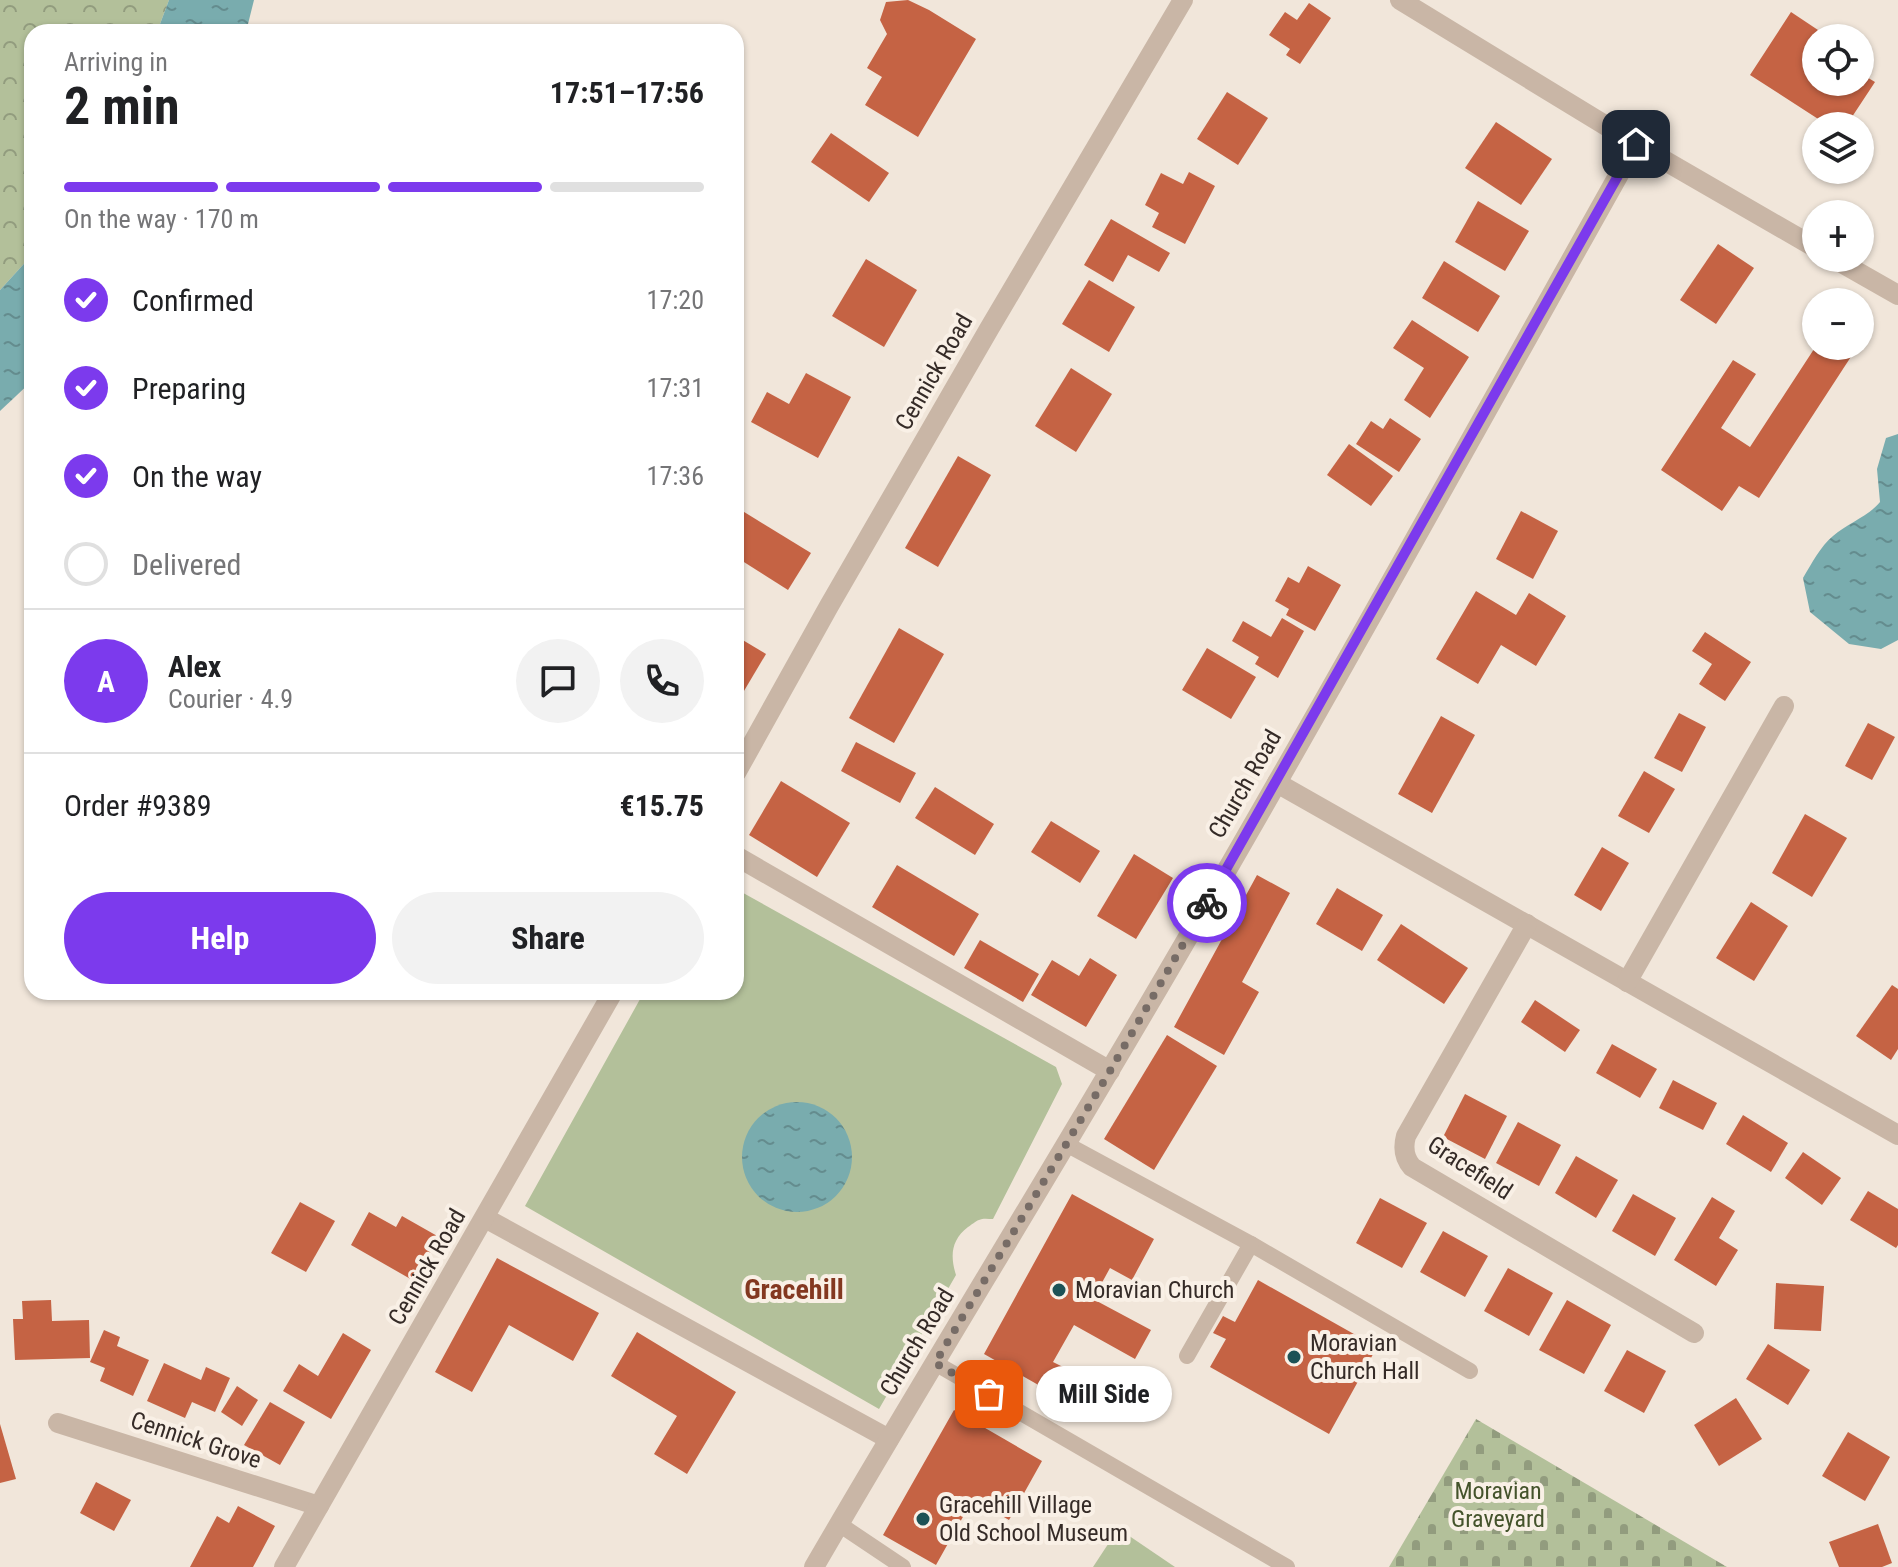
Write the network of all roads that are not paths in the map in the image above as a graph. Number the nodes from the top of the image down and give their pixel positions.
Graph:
1 (1183, 0) edge
2 (1400, 0) edge
3 (1636, 144) junction
4 (1802, 240) edge
5 (1858, 272) edge
6 (1898, 295) edge
7 (1784, 706) dead end
8 (744, 759) edge
9 (1277, 783) junction
10 (744, 861) edge
11 (1527, 924) junction
12 (1627, 982) junction
13 (608, 1000) edge
14 (1110, 1071) junction
15 (1898, 1135) edge
16 (1066, 1144) junction
17 (485, 1218) junction
18 (1251, 1244) junction
19 (1694, 1333) dead end
20 (1187, 1356) dead end
21 (935, 1363) junction
22 (1470, 1371) dead end
23 (58, 1423) dead end
24 (889, 1439) junction
25 (319, 1506) junction
26 (839, 1524) junction
27 (284, 1567) edge
28 (814, 1567) edge
29 (903, 1567) edge
30 (1287, 1567) edge

1 - 8 street, Cennick Road
2 - 3 street
3 - 4 street
3 - 9 street, Church Road
5 - 6 street
7 - 12 street
9 - 11 street
9 - 14 street, Church Road
10 - 14 street
11 - 12 street
11 - 19 street, Gracefield
12 - 15 street
13 - 17 street, Cennick Road
14 - 16 street, Church Road
16 - 18 lane
16 - 21 street, Church Road
17 - 24 street
17 - 25 street, Cennick Road
18 - 20 lane
18 - 22 lane
21 - 24 street, Church Road
21 - 30 lane
23 - 25 street, Cennick Grove
24 - 26 street, Church Road
25 - 27 street, Cennick Road
26 - 28 street, Church Road
26 - 29 lane

